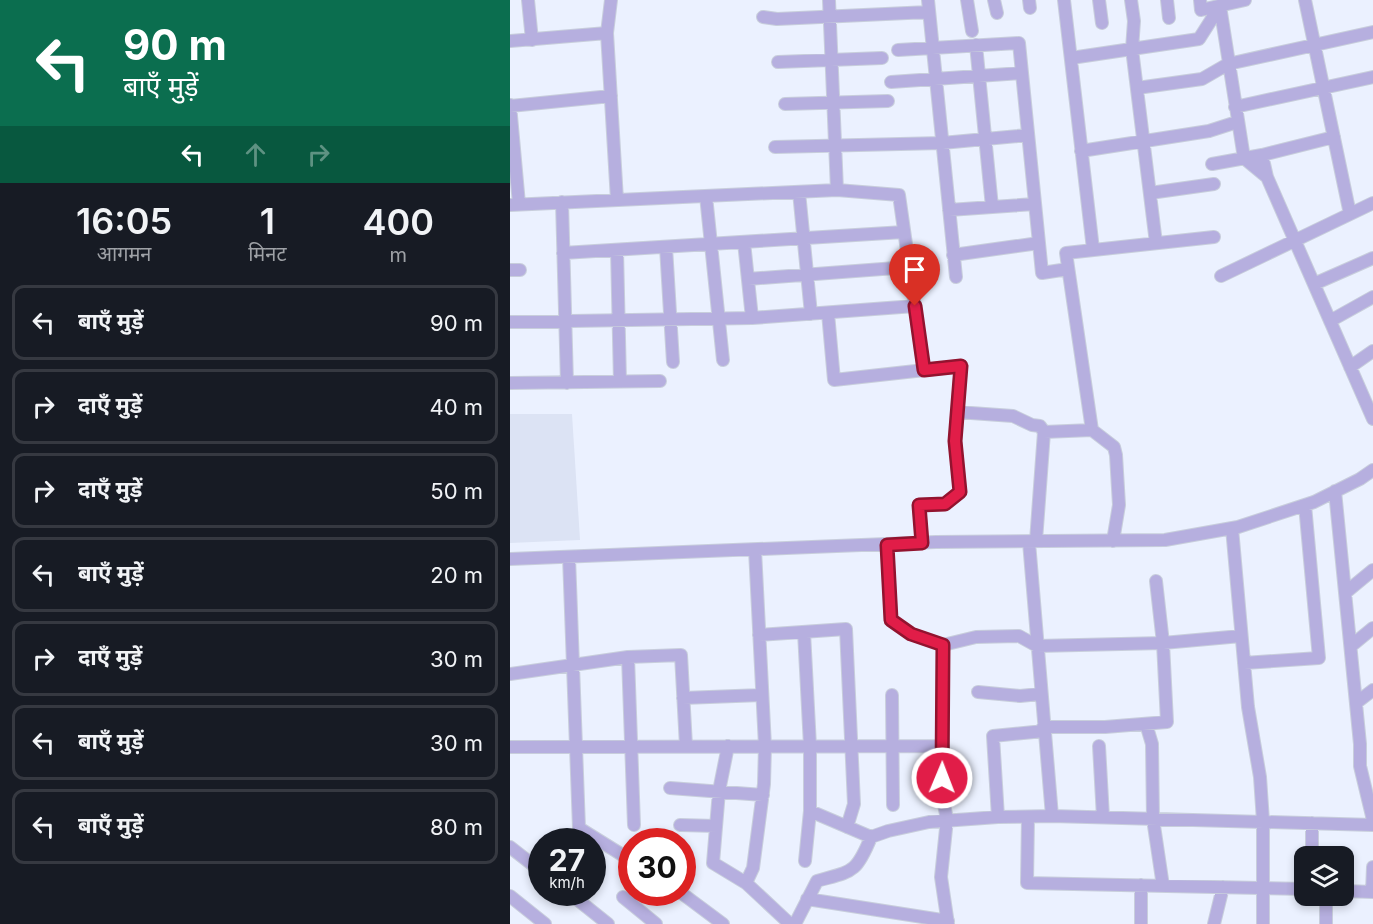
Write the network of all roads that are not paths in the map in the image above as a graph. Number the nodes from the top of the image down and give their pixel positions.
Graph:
1 (528, 0) edge
2 (611, 0) edge
3 (828, 0) edge
4 (967, 0) edge
5 (994, 0) edge
6 (1064, 0) edge
7 (1099, 0) edge
8 (1131, 0) edge
9 (1167, 0) edge
10 (1200, 0) edge
11 (1245, 0) edge
12 (1305, 0) edge
13 (928, 6) edge
14 (1220, 6) junction
15 (997, 13) dead end
16 (763, 17) dead end
17 (829, 17) junction
18 (1169, 18) dead end
19 (1102, 23) dead end
20 (972, 31) dead end
21 (1373, 32) edge
22 (607, 33) junction
23 (532, 40) junction
24 (510, 41) edge
25 (976, 45) junction
26 (1313, 45) junction
27 (932, 48) junction
28 (1132, 49) junction
29 (898, 50) dead end
30 (882, 58) dead end
31 (1071, 58) junction
32 (831, 59) junction
33 (778, 62) dead end
34 (1228, 64) junction
35 (1022, 73) junction
36 (978, 76) junction
37 (1373, 77) edge
38 (935, 79) junction
39 (891, 82) dead end
40 (1137, 88) junction
41 (1323, 88) junction
42 (610, 96) junction
43 (833, 101) junction
44 (888, 101) dead end
45 (784, 104) dead end
46 (510, 105) edge
47 (1235, 107) junction
48 (1238, 122) junction
49 (1028, 135) junction
50 (1334, 136) junction
51 (984, 139) junction
52 (1143, 141) junction
53 (942, 143) junction
54 (835, 145) junction
55 (775, 147) dead end
56 (1081, 151) junction
57 (1262, 155) junction
58 (1244, 158) junction
59 (1212, 164) dead end
60 (1267, 177) junction
61 (1214, 184) dead end
62 (837, 190) junction
63 (799, 192) junction
64 (1150, 193) junction
65 (706, 196) junction
66 (617, 200) junction
67 (562, 202) junction
68 (1373, 203) edge
69 (514, 204) edge
70 (1035, 204) junction
71 (992, 207) junction
72 (949, 210) junction
73 (1350, 214) junction
74 (904, 232) junction
75 (1214, 237) dead end
76 (804, 238) junction
77 (1295, 241) junction
78 (744, 242) junction
79 (1039, 243) junction
80 (1156, 243) junction
81 (710, 244) junction
82 (666, 247) junction
83 (1093, 249) junction
84 (617, 250) junction
85 (563, 253) junction
86 (953, 255) junction
87 (1373, 258) edge
88 (909, 267) junction
89 (1068, 269) junction
90 (807, 274) junction
91 (1221, 276) dead end
92 (956, 277) dead end
93 (748, 279) junction
94 (1314, 284) junction
95 (1373, 297) edge
96 (915, 306) junction
97 (828, 313) junction
98 (811, 314) junction
99 (718, 318) junction
100 (752, 318) junction
101 (670, 319) junction
102 (618, 320) junction
103 (566, 321) junction
104 (1330, 321) junction
105 (510, 322) edge
106 (1373, 351) edge
107 (723, 360) dead end
108 (674, 362) dead end
109 (1350, 367) junction
110 (924, 370) junction
111 (660, 381) dead end
112 (567, 382) junction
113 (620, 382) junction
114 (510, 383) edge
115 (957, 412) junction
116 (1373, 420) edge
117 (1092, 430) junction
118 (1044, 432) junction
119 (1373, 470) edge
120 (1335, 491) junction
121 (1305, 505) junction
122 (1232, 528) junction
123 (1113, 541) junction
124 (1033, 542) junction
125 (922, 543) junction
126 (887, 545) junction
127 (755, 550) junction
128 (569, 557) junction
129 (510, 559) edge
130 (1373, 570) edge
131 (1156, 582) dead end
132 (1345, 593) junction
133 (1373, 628) edge
134 (804, 632) junction
135 (759, 635) junction
136 (1241, 636) junction
137 (1163, 643) junction
138 (943, 645) junction
139 (1037, 646) junction
140 (1351, 646) junction
141 (628, 657) junction
142 (1244, 663) junction
143 (573, 664) junction
144 (510, 674) edge
145 (1373, 690) edge
146 (978, 692) dead end
147 (762, 695) junction
148 (892, 695) dead end
149 (683, 698) junction
150 (1041, 698) junction
151 (1356, 703) junction
152 (1146, 724) junction
153 (1044, 729) junction
154 (686, 746) junction
155 (728, 746) junction
156 (765, 746) junction
157 (810, 746) junction
158 (852, 746) junction
159 (893, 746) junction
160 (943, 746) junction
161 (1099, 746) dead end
162 (510, 747) edge
163 (576, 747) junction
164 (631, 747) junction
165 (670, 788) dead end
166 (719, 791) junction
167 (763, 795) junction
168 (893, 805) dead end
169 (810, 810) junction
170 (1052, 816) junction
171 (998, 817) junction
172 (1028, 817) junction
173 (1103, 817) junction
174 (947, 819) junction
175 (1153, 819) junction
176 (1263, 821) junction
177 (1373, 822) edge
178 (1312, 823) junction
179 (634, 825) dead end
180 (680, 825) dead end
181 (716, 826) junction
182 (847, 827) junction
183 (870, 837) junction
184 (1312, 846) edge
185 (511, 849) edge
186 (618, 852) edge
187 (805, 861) dead end
188 (528, 862) edge
189 (1373, 867) edge
190 (747, 883) junction
191 (1141, 885) junction
192 (1163, 886) junction
193 (1222, 887) junction
194 (1263, 888) junction
195 (1294, 889) edge
196 (1354, 891) edge
197 (1373, 892) edge
198 (510, 896) edge
199 (807, 899) junction
200 (696, 904) edge
201 (586, 906) edge
202 (634, 906) edge
203 (1326, 906) edge
204 (948, 923) edge
205 (545, 924) edge
206 (608, 924) edge
207 (656, 924) edge
208 (723, 924) edge
209 (790, 924) edge
210 (795, 924) edge
211 (1142, 924) edge
212 (1214, 924) edge
213 (1263, 924) edge
214 (1326, 924) edge

1 - 23 street
2 - 22 street
3 - 17 street
4 - 20 street
5 - 15 street
6 - 31 street
7 - 19 street
8 - 28 street
9 - 18 street
10 - 14 street
11 - 14 street
12 - 26 street
13 - 17 street
13 - 27 street
14 - 28 street
14 - 34 street
16 - 17 street
17 - 32 street
21 - 26 street
22 - 23 street
22 - 42 street
23 - 24 street
25 - 27 street
25 - 35 street
25 - 36 street
26 - 34 street
26 - 41 street
27 - 29 street
27 - 38 street
28 - 31 street
28 - 40 street
30 - 32 street
31 - 56 street
32 - 33 street
32 - 43 street
34 - 40 street
34 - 47 street
35 - 36 street
35 - 49 street
36 - 38 street
36 - 51 street
37 - 41 street
38 - 39 street
38 - 53 street
40 - 52 street
41 - 47 street
41 - 50 street
42 - 46 street
42 - 66 street
43 - 44 street
43 - 45 street
43 - 54 street
46 - 69 street
47 - 48 street
48 - 52 street
48 - 58 street
49 - 51 street
49 - 70 street
50 - 57 street
50 - 73 street
51 - 53 street
51 - 71 street
52 - 56 street
52 - 64 street
53 - 54 street
53 - 72 street
54 - 55 street
54 - 62 street
56 - 83 street
57 - 58 street
57 - 60 street
58 - 59 street
58 - 60 street
60 - 77 street
61 - 64 street
62 - 63 street
62 - 74 street
63 - 65 street
63 - 76 street
64 - 80 street
65 - 66 street
65 - 81 street
66 - 67 street
67 - 69 street
67 - 85 street
68 - 73 street
70 - 71 street
70 - 79 street
71 - 72 street
72 - 86 street
73 - 77 street
74 - 76 street
74 - 88 street
75 - 80 street
76 - 78 street
76 - 90 street
77 - 91 street
77 - 94 street
78 - 81 street
78 - 93 street
79 - 86 street
79 - 89 street
80 - 83 street
81 - 82 street
81 - 99 street
82 - 84 street
82 - 101 street
83 - 89 street
84 - 85 street
84 - 102 street
85 - 103 street
86 - 92 street
87 - 94 street
88 - 90 street
88 - 96 street
89 - 117 street
90 - 93 street
90 - 98 street
93 - 100 street
94 - 104 street
95 - 104 street
96 - 97 street
96 - 110 street
97 - 98 street
97 - 110 street
98 - 100 street
99 - 100 street
99 - 101 street
99 - 107 street
101 - 102 street
101 - 108 street
102 - 103 street
102 - 113 street
103 - 105 street
103 - 112 street
104 - 109 street
106 - 109 street
109 - 116 street
110 - 115 street
111 - 113 street
112 - 113 street
112 - 114 street
115 - 118 street
115 - 125 street
117 - 118 street
117 - 123 street
118 - 124 street
119 - 120 street
120 - 121 street
120 - 132 street
121 - 122 street
121 - 142 street
122 - 123 street
122 - 136 street
123 - 124 street
124 - 125 street
124 - 139 street
125 - 126 street
126 - 127 street
126 - 138 street
127 - 128 street
127 - 135 street
128 - 129 street
128 - 143 street
130 - 132 street
131 - 137 street
132 - 140 street
133 - 140 street
134 - 135 street
134 - 157 street
134 - 158 street
135 - 147 street
136 - 137 street
136 - 142 street
137 - 139 street
137 - 152 street
138 - 139 street
138 - 160 street
139 - 150 street
140 - 151 street
141 - 143 street
141 - 149 street
141 - 164 street
142 - 176 street
143 - 144 street
143 - 163 street
145 - 151 street
146 - 150 street
147 - 149 street
147 - 156 street
148 - 159 street
149 - 154 street
150 - 153 street
151 - 177 street
152 - 153 street
152 - 175 street
153 - 170 street
153 - 171 street
154 - 155 street
154 - 164 street
155 - 156 street
155 - 166 street
156 - 157 street
156 - 167 street
157 - 158 street
157 - 169 street
158 - 159 street
158 - 182 street
159 - 160 street
159 - 168 street
160 - 174 street
161 - 173 street
162 - 163 street
163 - 164 street
163 - 186 street
164 - 179 street
165 - 166 street
166 - 167 street
166 - 181 street
167 - 190 street
169 - 182 street
169 - 187 street
170 - 172 street
170 - 173 street
171 - 172 street
171 - 174 street
172 - 191 street
173 - 175 street
174 - 183 street
174 - 204 street
175 - 176 street
175 - 192 street
176 - 178 street
176 - 194 street
177 - 178 street
178 - 184 street
180 - 181 street
181 - 190 street
182 - 183 street
183 - 199 street
185 - 188 street
189 - 197 street
190 - 209 street
191 - 192 street
191 - 211 street
192 - 193 street
193 - 194 street
193 - 212 street
194 - 195 street
194 - 213 street
196 - 197 street
198 - 205 street
199 - 204 street
199 - 210 street
200 - 208 street
201 - 206 street
202 - 207 street
203 - 214 street

